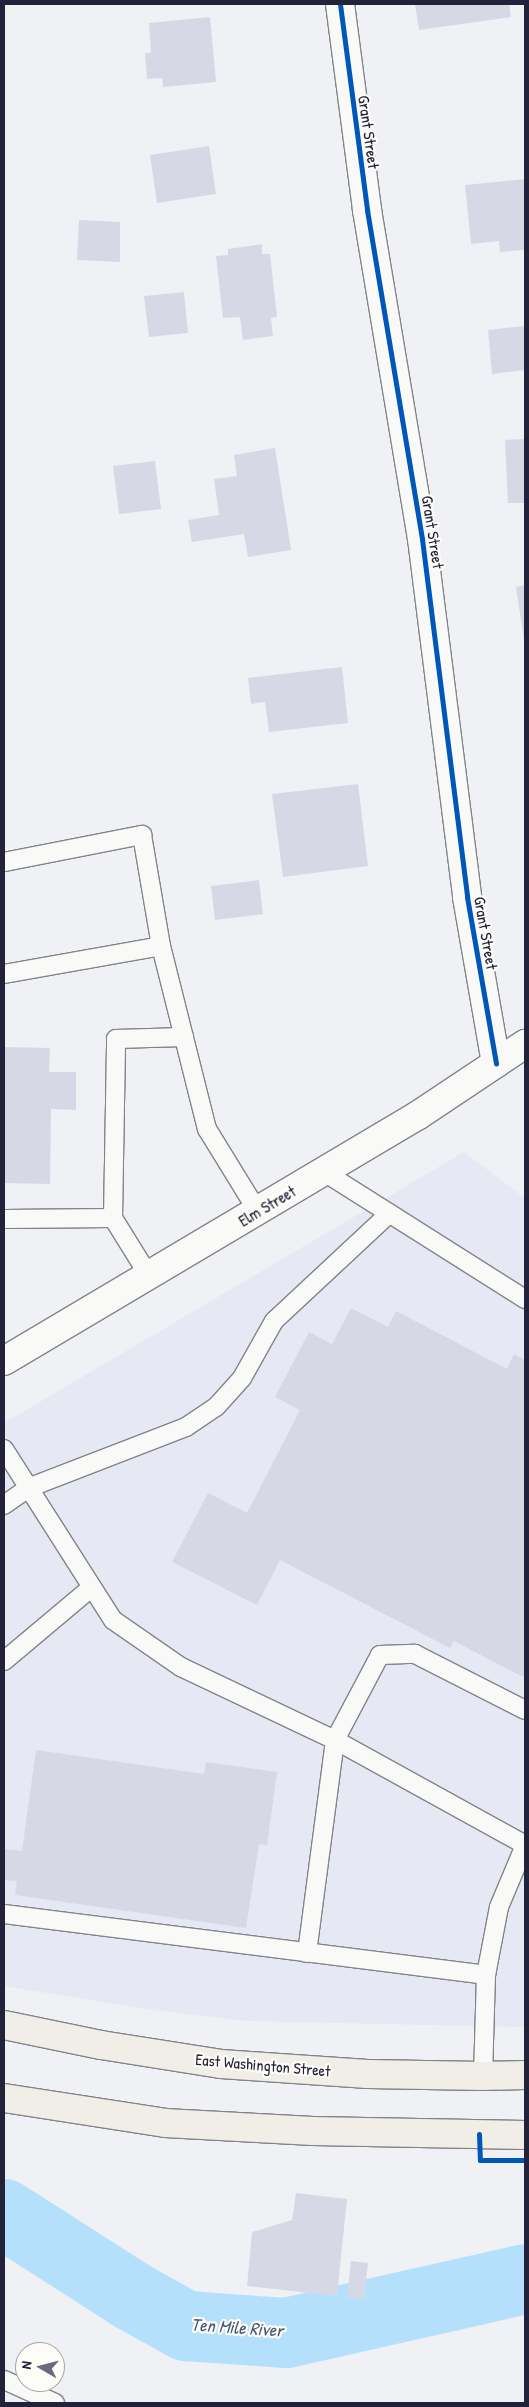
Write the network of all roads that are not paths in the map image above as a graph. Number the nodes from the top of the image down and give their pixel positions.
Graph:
1 (340, 4) edge
2 (4, 862) edge
3 (161, 946) junction
4 (4, 974) edge
5 (184, 1037) junction
6 (525, 1044) edge
7 (496, 1064) junction
8 (324, 1172) junction
9 (258, 1212) junction
10 (390, 1213) junction
11 (113, 1218) junction
12 (4, 1219) edge
13 (149, 1276) junction
14 (525, 1299) edge
15 (4, 1361) edge
16 (4, 1449) edge
17 (28, 1488) junction
18 (4, 1505) edge
19 (92, 1588) junction
20 (4, 1662) edge
21 (525, 1710) edge
22 (335, 1740) junction
23 (525, 1845) edge
24 (4, 1914) edge
25 (307, 1953) junction
26 (486, 1975) junction
27 (4, 2026) edge
28 (525, 2075) edge
29 (483, 2076) junction
30 (4, 2098) edge
31 (525, 2135) edge
32 (4, 2380) edge
33 (55, 2403) edge

1 - 7 street, Grant Street
2 - 3 lane
3 - 4 lane
3 - 5 lane
5 - 9 lane
5 - 11 lane
6 - 7 street, Elm Street
7 - 8 street, Elm Street
8 - 9 street, Elm Street
8 - 10 lane
9 - 13 street, Elm Street
10 - 14 lane
10 - 17 lane
11 - 12 lane
11 - 13 lane
13 - 15 street, Elm Street
16 - 17 lane
17 - 18 lane
17 - 19 lane
19 - 20 lane
19 - 22 lane
21 - 22 lane
22 - 23 lane
22 - 25 lane
23 - 26 lane
24 - 25 lane
25 - 26 lane
26 - 29 lane
27 - 29 main road, East Washington Street
28 - 29 main road, East Washington Street
30 - 31 main road
32 - 33 lane

